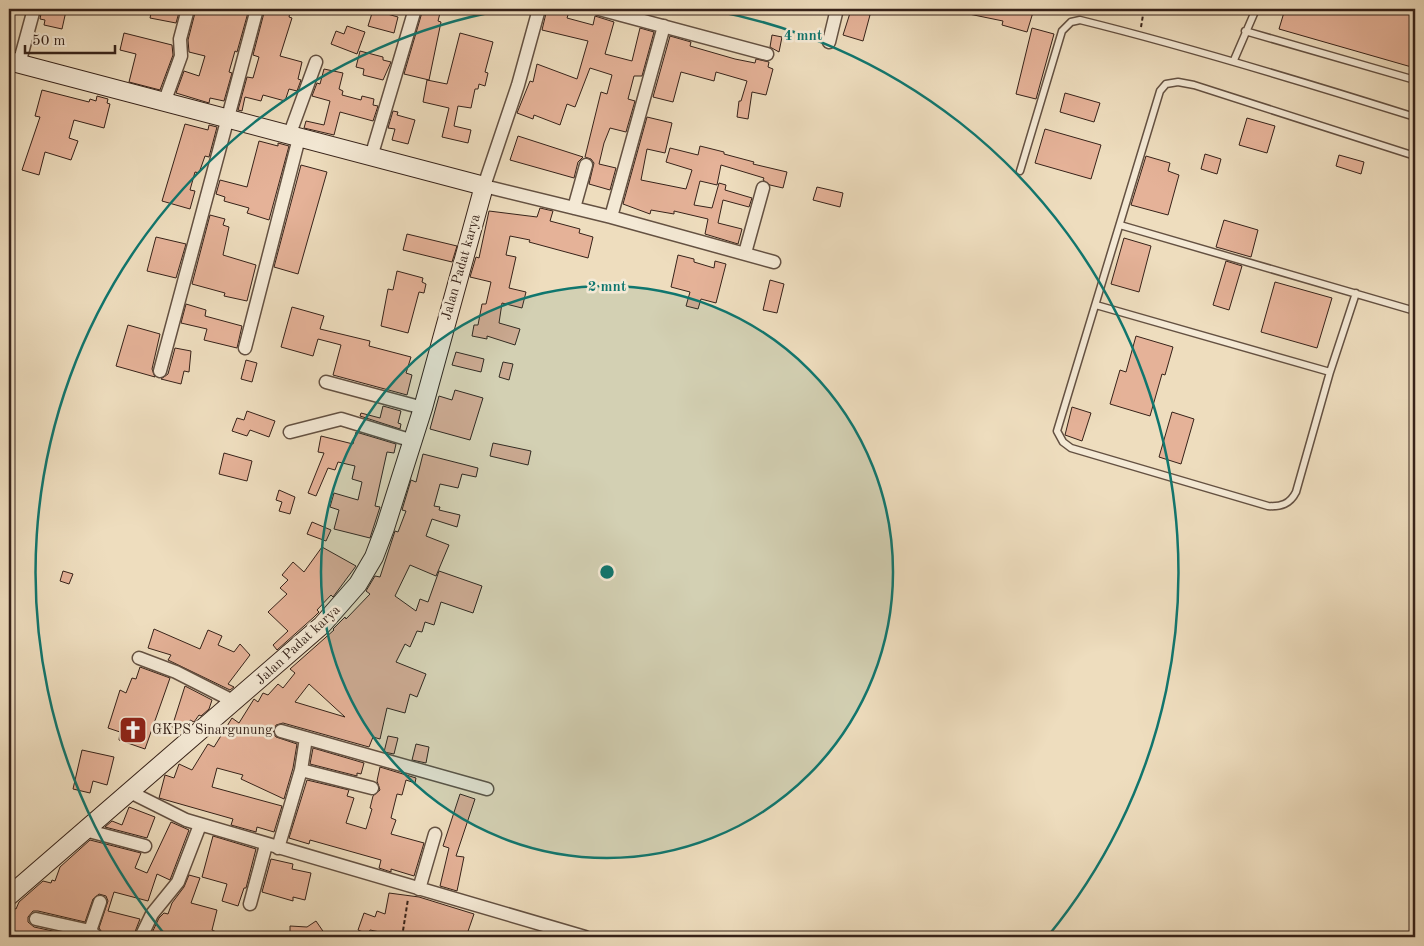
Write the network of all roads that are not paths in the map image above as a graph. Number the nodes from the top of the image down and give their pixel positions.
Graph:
1 (34, 9) edge
2 (188, 9) edge
3 (257, 9) edge
4 (415, 9) edge
5 (539, 9) edge
6 (599, 9) edge
7 (837, 9) edge
8 (1256, 9) edge
9 (664, 26) junction
10 (1245, 31) junction
11 (829, 42) dead end
12 (767, 54) dead end
13 (1234, 60) junction
14 (316, 62) dead end
15 (14, 63) edge
16 (1415, 80) edge
17 (164, 103) junction
18 (1415, 117) edge
19 (226, 119) junction
20 (294, 137) junction
21 (1415, 156) edge
22 (371, 157) junction
23 (586, 165) dead end
24 (1020, 171) dead end
25 (484, 186) junction
26 (762, 188) dead end
27 (574, 208) junction
28 (611, 217) junction
29 (1120, 225) junction
30 (745, 253) junction
31 (774, 262) dead end
32 (1356, 293) junction
33 (1096, 305) junction
34 (1415, 311) edge
35 (245, 348) dead end
36 (160, 371) dead end
37 (1330, 372) junction
38 (326, 382) dead end
39 (422, 408) junction
40 (290, 432) dead end
41 (413, 441) junction
42 (139, 658) dead end
43 (235, 702) junction
44 (281, 731) dead end
45 (306, 738) junction
46 (301, 770) junction
47 (372, 788) dead end
48 (487, 789) dead end
49 (130, 792) junction
50 (200, 824) junction
51 (85, 830) junction
52 (435, 834) dead end
53 (145, 846) dead end
54 (272, 846) junction
55 (415, 888) junction
56 (9, 896) edge
57 (100, 902) dead end
58 (250, 904) dead end
59 (36, 919) dead end
60 (93, 934) edge
61 (141, 937) edge
62 (585, 937) edge

1 - 15 street
2 - 17 street
3 - 19 street
4 - 22 street
5 - 25 street
6 - 9 street
7 - 11 street
8 - 10 lane
9 - 12 street
9 - 28 street
10 - 13 lane
10 - 16 lane
13 - 18 lane
13 - 24 lane
14 - 20 street
15 - 17 main road
17 - 19 main road
19 - 20 main road
19 - 36 street
20 - 22 main road
20 - 35 street
21 - 29 lane
22 - 25 main road
23 - 27 street
25 - 27 street
25 - 39 main road, Jalan Padat karya
26 - 30 street
27 - 28 street
28 - 30 street
29 - 32 lane
29 - 33 lane
30 - 31 street
32 - 34 lane
32 - 37 lane
33 - 37 lane
33 - 37 lane
38 - 39 street
39 - 41 main road, Jalan Padat karya
40 - 41 street
41 - 43 main road, Jalan Padat karya
42 - 43 street
43 - 49 main road, Jalan Padat karya
44 - 45 street
45 - 46 street
45 - 48 street
46 - 47 street
46 - 54 street
49 - 50 street
49 - 51 main road, Jalan Padat karya
50 - 54 street
50 - 61 street
51 - 53 street
51 - 56 main road, Jalan Padat karya
52 - 55 street
54 - 55 street
54 - 58 street
55 - 62 street
57 - 60 street
59 - 60 street

